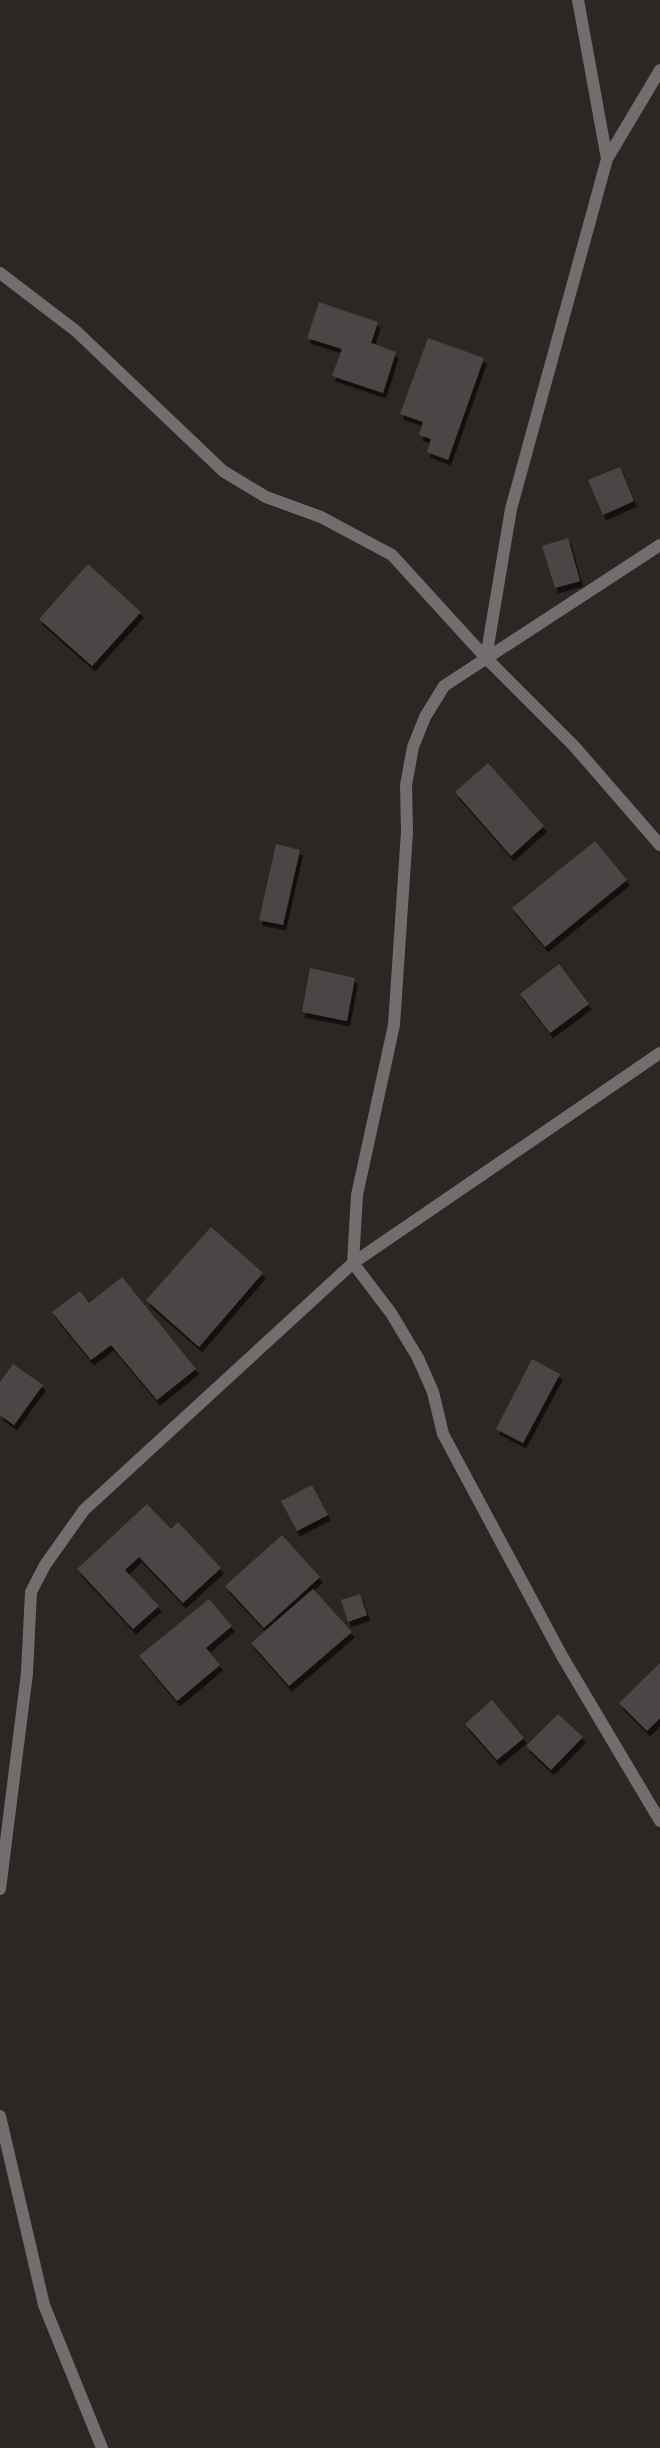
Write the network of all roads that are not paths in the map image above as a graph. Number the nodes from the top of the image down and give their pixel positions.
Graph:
1 (578, 0) edge
2 (660, 70) edge
3 (607, 159) junction
4 (0, 273) edge
5 (660, 545) edge
6 (486, 658) junction
7 (660, 845) edge
8 (660, 1053) edge
9 (353, 1263) junction
10 (660, 1821) edge
11 (0, 1889) edge
12 (0, 2116) edge
13 (102, 2448) edge

1 - 3 street
2 - 3 street
3 - 6 street
4 - 6 street
5 - 6 street
6 - 7 street
6 - 9 street
8 - 9 street
9 - 10 street
9 - 11 street
12 - 13 street

